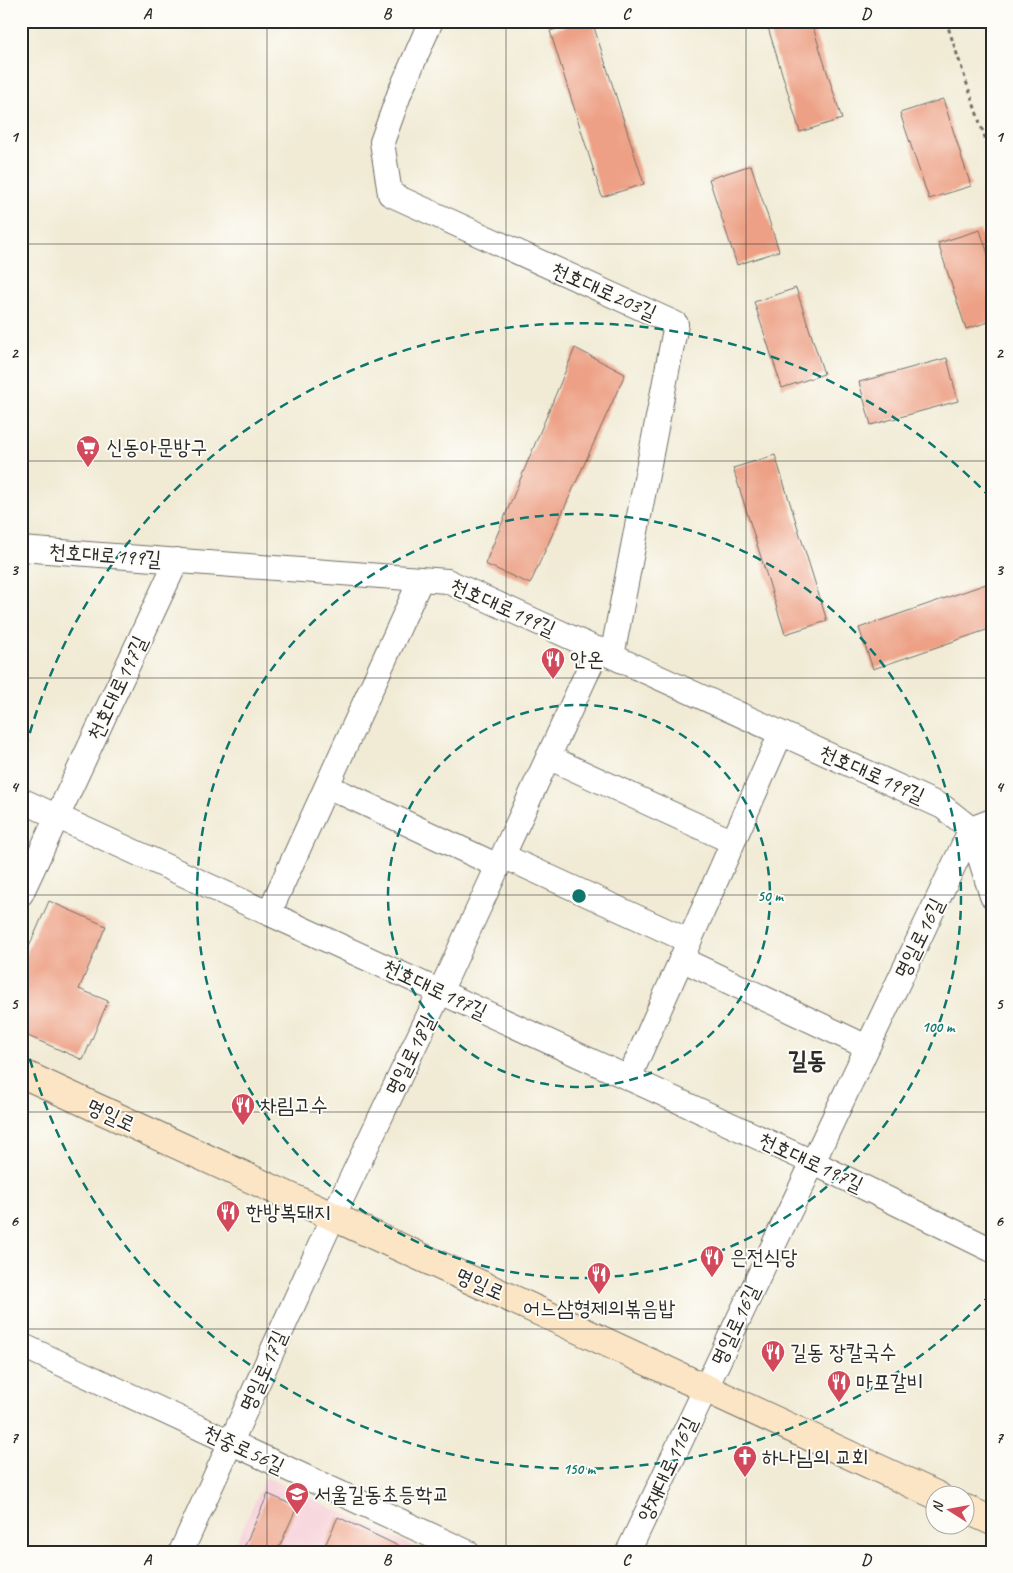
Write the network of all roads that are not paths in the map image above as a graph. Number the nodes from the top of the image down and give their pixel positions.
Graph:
1 (431, 21) edge
2 (21, 548) edge
3 (177, 560) junction
4 (421, 579) junction
5 (605, 653) junction
6 (781, 733) junction
7 (548, 757) junction
8 (327, 786) junction
9 (21, 800) edge
10 (57, 816) junction
11 (981, 825) edge
12 (733, 842) junction
13 (500, 861) junction
14 (21, 894) edge
15 (992, 896) edge
16 (269, 913) junction
17 (685, 950) junction
18 (440, 992) junction
19 (866, 1047) junction
20 (21, 1074) edge
21 (629, 1078) junction
22 (812, 1162) junction
23 (333, 1217) junction
24 (992, 1250) edge
25 (21, 1345) edge
26 (706, 1387) junction
27 (231, 1442) junction
28 (926, 1490) edge
29 (976, 1513) edge
30 (992, 1521) edge
31 (181, 1552) edge
32 (467, 1552) edge
33 (628, 1552) edge

1 - 5 street, 천호대로203길
2 - 3 street, 천호대로199길
3 - 4 street, 천호대로199길
3 - 10 street, 천호대로197길
4 - 5 street, 천호대로199길
4 - 8 street
5 - 6 street, 천호대로199길
5 - 7 street, 명일로18길
6 - 11 street, 천호대로199길
6 - 12 street
7 - 12 street
7 - 13 street, 명일로18길
8 - 13 street
8 - 16 street
9 - 10 street, 천호대로197길
10 - 14 street, 천호대로197길
10 - 16 street, 천호대로197길
11 - 15 street
11 - 19 street, 명일로16길
12 - 17 street
13 - 17 street
13 - 18 street, 명일로18길
16 - 18 street, 천호대로197길
17 - 19 street
17 - 21 street
18 - 21 street, 천호대로197길
18 - 23 street, 명일로18길
19 - 22 street, 명일로16길
20 - 23 street, 명일로
21 - 22 street, 천호대로197길
22 - 24 street, 천호대로197길
22 - 26 street, 명일로16길
23 - 26 street, 명일로
23 - 27 street, 명일로17길
25 - 27 street, 천중로56길
26 - 28 street, 명일로
26 - 33 street, 양재대로116길
27 - 31 street, 명일로17길
27 - 32 street, 천중로56길
29 - 30 street

